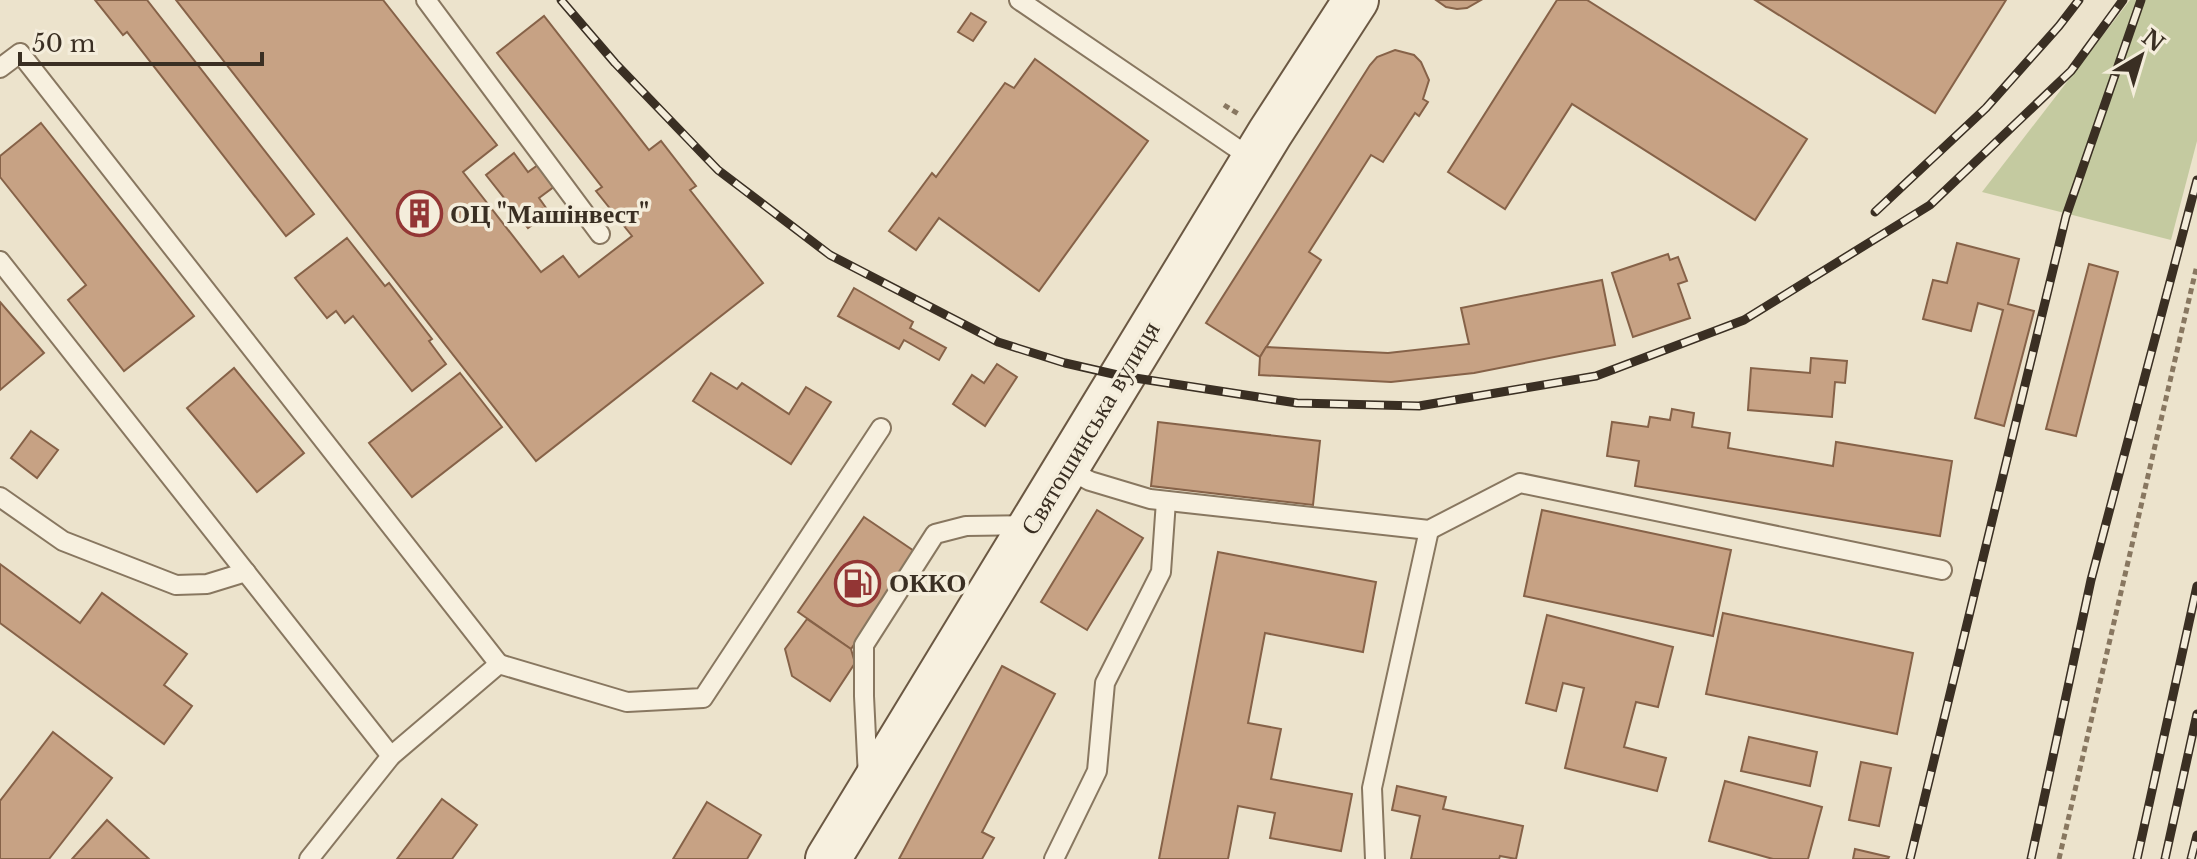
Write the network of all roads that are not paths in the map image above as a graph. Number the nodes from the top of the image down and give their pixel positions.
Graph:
1 (426, 0) edge
2 (1019, 0) edge
3 (1356, 0) edge
4 (0, 68) edge
5 (1254, 160) junction
6 (600, 234) dead end
7 (0, 261) edge
8 (881, 428) dead end
9 (1065, 468) junction
10 (0, 497) edge
11 (1166, 501) junction
12 (1031, 525) junction
13 (1429, 530) junction
14 (1942, 570) dead end
15 (246, 572) junction
16 (499, 664) junction
17 (391, 756) junction
18 (868, 793) junction
19 (309, 859) edge
20 (828, 859) edge
21 (1054, 859) edge
22 (1375, 859) edge

1 - 6 lane
2 - 5 lane
3 - 5 main road, Святошинська вулиця
4 - 16 lane
5 - 9 main road, Святошинська вулиця
7 - 15 lane
8 - 16 lane
9 - 11 lane
9 - 12 main road, Святошинська вулиця
10 - 15 lane
11 - 13 lane
11 - 21 lane
12 - 18 main road, Святошинська вулиця
12 - 18 lane
13 - 14 lane
13 - 22 lane
15 - 17 lane
16 - 17 lane
17 - 19 lane
18 - 20 main road, Святошинська вулиця

